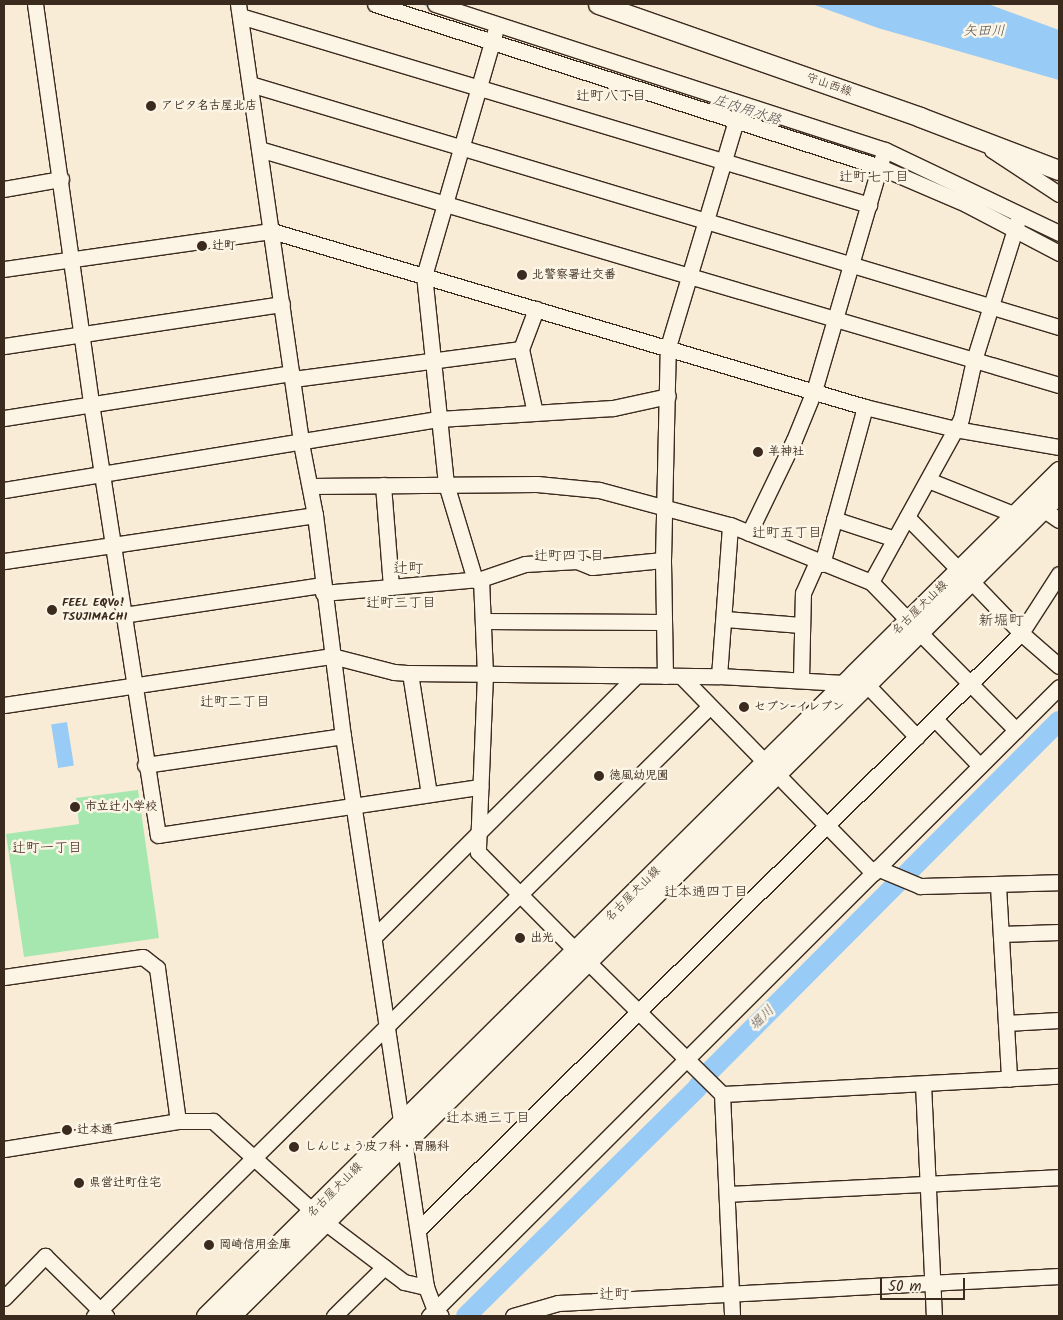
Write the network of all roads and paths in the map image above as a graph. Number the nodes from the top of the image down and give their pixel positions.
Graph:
1 (35, 4) edge
2 (375, 4) edge
3 (435, 4) edge
4 (598, 4) edge
5 (239, 10) edge
6 (498, 24) junction
7 (492, 40) junction
8 (250, 84) junction
9 (478, 89) junction
10 (742, 103) junction
11 (735, 121) junction
12 (971, 136) junction
13 (460, 147) junction
14 (259, 149) junction
15 (885, 150) junction
16 (723, 163) junction
17 (880, 167) junction
18 (1059, 170) edge
19 (61, 179) junction
20 (4, 189) edge
21 (1059, 194) edge
22 (444, 204) junction
23 (869, 205) junction
24 (1020, 212) junction
25 (706, 221) junction
26 (1014, 229) junction
27 (272, 231) junction
28 (1059, 233) edge
29 (1059, 253) edge
30 (72, 259) junction
31 (852, 264) junction
32 (4, 269) edge
33 (424, 276) junction
34 (689, 277) junction
35 (282, 304) junction
36 (991, 306) junction
37 (536, 309) junction
38 (834, 319) junction
39 (1059, 327) edge
40 (84, 334) junction
41 (4, 346) edge
42 (668, 347) junction
43 (521, 349) junction
44 (434, 360) junction
45 (974, 360) junction
46 (293, 376) junction
47 (1059, 385) edge
48 (814, 391) junction
49 (668, 396) junction
50 (91, 403) junction
51 (866, 407) junction
52 (534, 413) junction
53 (4, 418) edge
54 (439, 419) junction
55 (955, 429) junction
56 (301, 443) junction
57 (1059, 447) edge
58 (1059, 471) edge
59 (102, 473) junction
60 (928, 480) junction
61 (446, 484) junction
62 (383, 485) junction
63 (310, 486) junction
64 (4, 490) edge
65 (1059, 493) edge
66 (664, 508) junction
67 (1043, 509) junction
68 (314, 515) junction
69 (1016, 515) junction
70 (907, 517) junction
71 (834, 519) junction
72 (1059, 520) edge
73 (730, 525) junction
74 (749, 532) junction
75 (895, 539) junction
76 (113, 545) junction
77 (663, 560) junction
78 (4, 561) edge
79 (820, 563) junction
80 (1059, 574) edge
81 (965, 576) junction
82 (478, 579) junction
83 (871, 582) junction
84 (391, 587) junction
85 (322, 589) junction
86 (123, 616) junction
87 (724, 619) junction
88 (483, 621) junction
89 (664, 622) junction
90 (801, 625) junction
91 (913, 626) junction
92 (1022, 634) junction
93 (332, 656) junction
94 (1059, 666) edge
95 (410, 673) junction
96 (485, 674) junction
97 (636, 676) junction
98 (665, 676) junction
99 (719, 676) junction
100 (682, 677) junction
101 (801, 679) junction
102 (844, 683) junction
103 (971, 684) junction
104 (867, 685) junction
105 (133, 686) junction
106 (1059, 687) edge
107 (4, 705) edge
108 (709, 707) junction
109 (935, 719) junction
110 (1016, 730) junction
111 (343, 736) junction
112 (917, 737) junction
113 (764, 762) junction
114 (146, 765) junction
115 (980, 766) junction
116 (778, 776) junction
117 (480, 787) junction
118 (429, 794) junction
119 (354, 805) junction
120 (827, 826) junction
121 (478, 834) junction
122 (879, 872) junction
123 (1059, 882) edge
124 (998, 886) junction
125 (519, 894) junction
126 (1059, 932) edge
127 (1001, 934) junction
128 (374, 937) junction
129 (582, 956) junction
130 (4, 978) edge
131 (636, 1011) junction
132 (1059, 1020) edge
133 (1006, 1023) junction
134 (388, 1024) junction
135 (689, 1064) junction
136 (1059, 1076) edge
137 (1009, 1079) junction
138 (923, 1084) junction
139 (715, 1089) junction
140 (178, 1121) junction
141 (403, 1122) junction
142 (406, 1144) junction
143 (4, 1149) edge
144 (254, 1158) junction
145 (1059, 1177) edge
146 (927, 1183) junction
147 (727, 1194) junction
148 (319, 1217) junction
149 (419, 1229) junction
150 (384, 1267) junction
151 (1059, 1276) edge
152 (933, 1283) junction
153 (11, 1285) edge
154 (426, 1287) junction
155 (731, 1293) junction
156 (4, 1298) edge
157 (100, 1314) edge
158 (435, 1314) edge
159 (206, 1316) edge
160 (230, 1316) edge
161 (334, 1316) edge
162 (513, 1316) edge
163 (732, 1316) edge
164 (934, 1316) edge

1 - 19 street
2 - 7 street
3 - 6 street
4 - 12 main road, 守山西線
5 - 8 street
5 - 9 street
6 - 7 street
6 - 10 street
7 - 9 street
7 - 11 street
8 - 13 street
8 - 14 street
9 - 13 street
9 - 16 street
10 - 11 street
10 - 15 street
11 - 16 street
11 - 17 street
12 - 18 main road, 守山西線
12 - 21 street
13 - 22 street
13 - 25 street
14 - 22 street
14 - 27 street
15 - 17 street
15 - 24 street
16 - 23 street
16 - 25 street
17 - 23 street
17 - 26 street
19 - 20 street
19 - 30 street
22 - 33 street
22 - 34 street
23 - 31 street
24 - 26 street
24 - 28 street
25 - 31 street
25 - 34 street
26 - 29 street
26 - 36 street
27 - 30 street
27 - 33 street
27 - 35 street
30 - 32 street
30 - 40 street
31 - 36 street
31 - 38 street
33 - 37 street
33 - 44 street
34 - 38 street
34 - 42 street
35 - 40 street
35 - 46 street
36 - 39 street
36 - 45 street
37 - 42 street
37 - 43 street
38 - 45 street
38 - 48 street
40 - 41 street
40 - 50 street
42 - 48 street
42 - 49 street
43 - 44 street
43 - 52 street
44 - 46 street
44 - 54 street
45 - 47 street
45 - 55 street
46 - 50 street
46 - 56 street
48 - 51 street
48 - 74 street
49 - 52 street
49 - 66 street
50 - 53 street
50 - 59 street
51 - 55 street
51 - 71 street
52 - 54 street
54 - 56 street
54 - 61 street
55 - 57 street
55 - 60 street
56 - 59 street
56 - 63 street
58 - 69 main road, 名古屋犬山線
59 - 64 street
59 - 76 street
60 - 69 street
60 - 70 street
61 - 62 street
61 - 66 street
61 - 82 street
62 - 63 street
62 - 84 street
63 - 68 street
65 - 67 main road, 名古屋犬山線
66 - 73 street
66 - 77 street
67 - 72 street
67 - 81 main road, 名古屋犬山線
68 - 76 street
68 - 85 street
69 - 81 main road, 名古屋犬山線
70 - 75 street
70 - 81 street
71 - 75 street
71 - 79 street
73 - 74 street
73 - 87 street
74 - 79 street
75 - 83 street
76 - 78 street
76 - 86 street
77 - 82 street
77 - 89 street
79 - 83 street
79 - 90 street
80 - 92 street
81 - 91 main road, 名古屋犬山線
81 - 92 street
82 - 84 street
82 - 88 street
83 - 91 street
84 - 85 street
85 - 86 street
85 - 93 street
86 - 105 street
87 - 90 street
87 - 99 street
88 - 89 street
88 - 96 street
89 - 98 street
90 - 101 street
91 - 102 main road, 名古屋犬山線
91 - 103 street
91 - 104 main road, 名古屋犬山線
92 - 94 street
92 - 103 street
93 - 95 street
93 - 105 street
93 - 111 street
95 - 96 street
95 - 118 street
96 - 97 street
96 - 117 street
97 - 98 street
97 - 121 street
98 - 100 street
99 - 100 street
99 - 101 street
100 - 108 street
101 - 102 street
102 - 113 main road, 名古屋犬山線
103 - 109 street
103 - 110 street
104 - 112 street
104 - 116 main road, 名古屋犬山線
105 - 107 street
105 - 114 street
106 - 110 street
108 - 113 street
108 - 125 street
109 - 112 street
109 - 115 street
110 - 115 street
111 - 114 street
111 - 119 street
112 - 120 street
113 - 116 street
113 - 129 main road, 名古屋犬山線
114 - 119 street
115 - 122 street
116 - 120 street
116 - 129 main road, 名古屋犬山線
117 - 118 street
117 - 121 street
118 - 119 street
119 - 128 street
120 - 122 street
120 - 131 street
121 - 125 street
121 - 128 street
122 - 124 street
122 - 135 street
123 - 124 street
124 - 127 street
125 - 129 street
125 - 134 street
126 - 127 street
127 - 133 street
128 - 134 street
129 - 131 street
129 - 141 main road, 名古屋犬山線
129 - 142 main road, 名古屋犬山線
130 - 140 street
131 - 135 street
131 - 149 street
132 - 133 street
133 - 137 street
134 - 141 street
134 - 144 street
135 - 139 street
135 - 158 street
136 - 137 street
137 - 138 street
138 - 139 street
138 - 146 street
139 - 147 street
140 - 143 street
140 - 144 street
141 - 142 street
141 - 148 main road, 名古屋犬山線
142 - 148 main road, 名古屋犬山線
142 - 149 street
144 - 148 street
144 - 157 street
145 - 146 street
146 - 147 street
146 - 152 street
147 - 155 street
148 - 150 street
148 - 159 main road, 名古屋犬山線
148 - 160 main road, 名古屋犬山線
149 - 154 street
150 - 154 street
150 - 161 street
151 - 152 street
152 - 155 street
152 - 164 street
153 - 156 street
153 - 157 street
154 - 158 street
155 - 162 street
155 - 163 street

